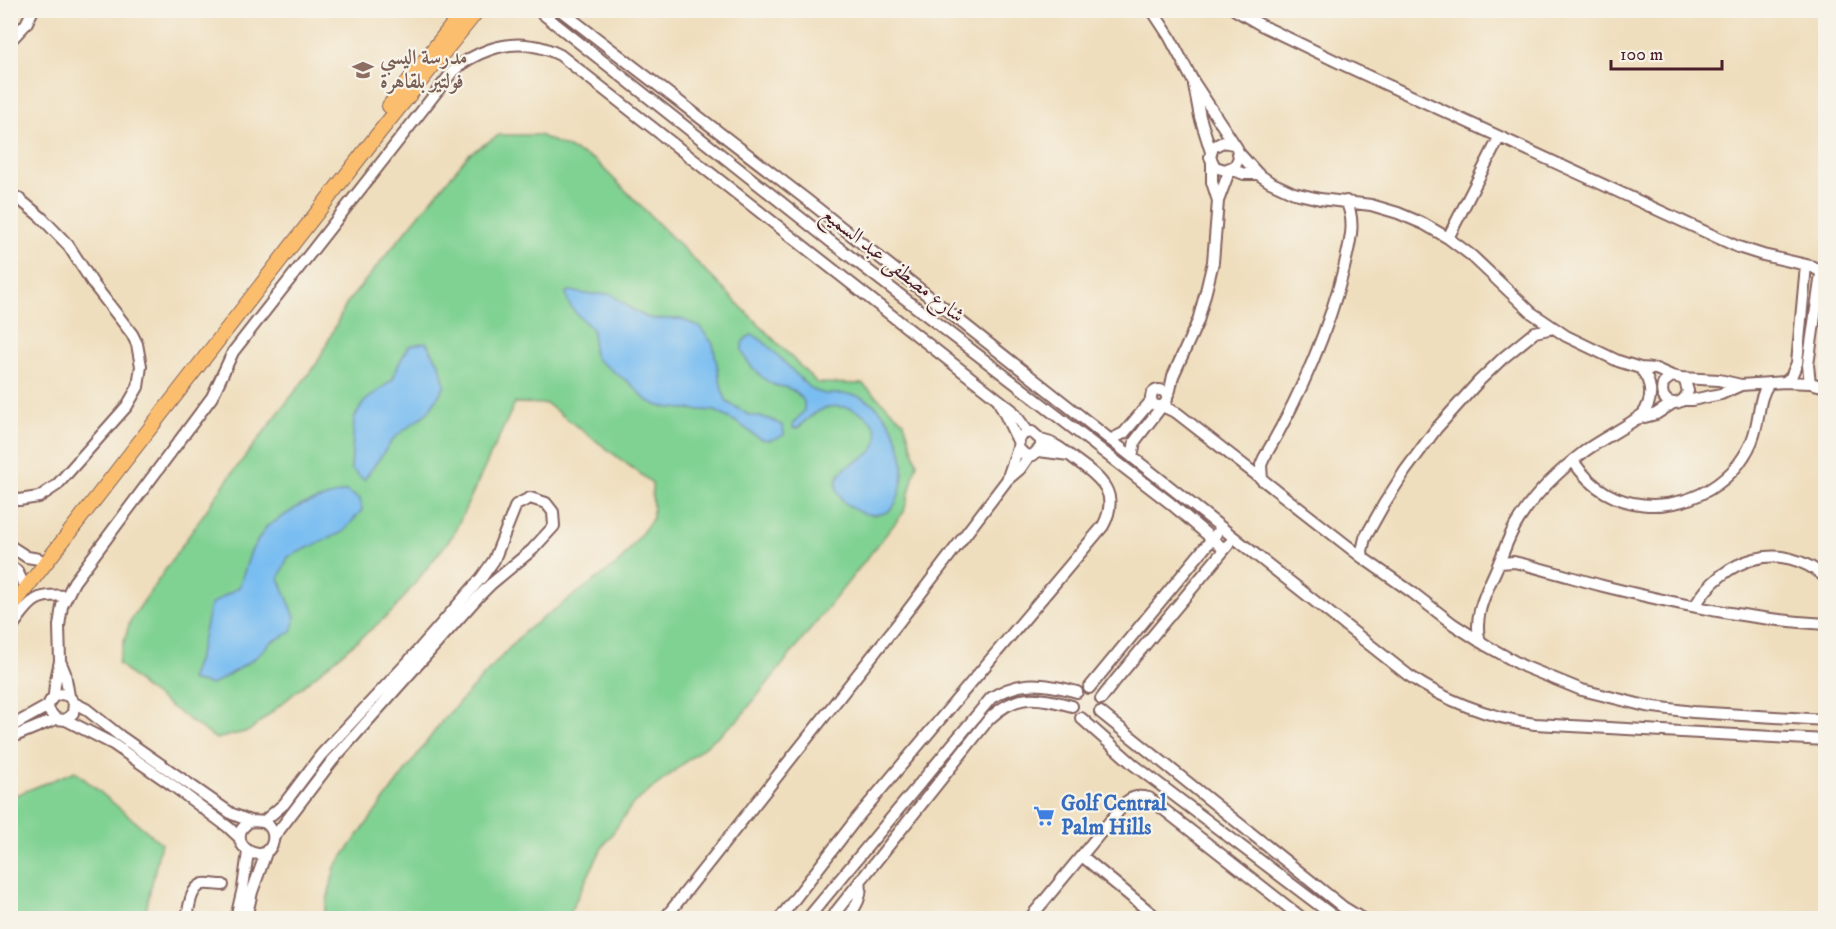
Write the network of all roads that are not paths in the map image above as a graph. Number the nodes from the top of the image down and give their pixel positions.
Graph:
1 (33, 10) edge
2 (464, 10) edge
3 (478, 10) edge
4 (538, 10) edge
5 (560, 10) edge
6 (1152, 10) edge
7 (1235, 10) edge
8 (10, 41) edge
9 (1193, 81) junction
10 (1499, 138) junction
11 (1236, 149) junction
12 (1211, 157) junction
13 (1230, 169) junction
14 (1258, 174) junction
15 (10, 196) edge
16 (807, 200) junction
17 (1218, 201) junction
18 (1346, 201) junction
19 (1371, 205) junction
20 (795, 213) junction
21 (838, 225) junction
22 (1353, 225) junction
23 (1448, 238) junction
24 (830, 241) junction
25 (1806, 265) junction
26 (1823, 274) edge
27 (873, 275) junction
28 (861, 290) junction
29 (1532, 313) junction
30 (1553, 328) junction
31 (1529, 336) junction
32 (1640, 368) junction
33 (1677, 377) junction
34 (1785, 382) junction
35 (1769, 383) junction
36 (1810, 383) junction
37 (1744, 385) junction
38 (1826, 387) edge
39 (1656, 391) junction
40 (998, 399) junction
41 (1163, 399) junction
42 (1678, 401) junction
43 (1759, 408) junction
44 (1636, 419) junction
45 (1028, 432) junction
46 (1110, 440) junction
47 (1018, 445) junction
48 (1036, 449) junction
49 (1132, 457) junction
50 (1264, 458) junction
51 (1573, 462) junction
52 (1245, 466) junction
53 (1007, 480) junction
54 (1262, 480) junction
55 (10, 499) edge
56 (1222, 527) junction
57 (1235, 538) junction
58 (1365, 538) junction
59 (1510, 538) junction
60 (1212, 539) junction
61 (1345, 544) junction
62 (10, 546) edge
63 (1224, 549) junction
64 (1363, 558) junction
65 (39, 559) junction
66 (1499, 563) junction
67 (1520, 564) junction
68 (10, 566) edge
69 (1826, 578) edge
70 (22, 581) junction
71 (1712, 585) junction
72 (10, 596) edge
73 (66, 596) junction
74 (1695, 606) junction
75 (10, 609) edge
76 (1715, 610) junction
77 (1478, 614) junction
78 (1453, 624) junction
79 (1826, 624) edge
80 (10, 629) edge
81 (1480, 642) junction
82 (60, 661) junction
83 (411, 666) junction
84 (1089, 688) junction
85 (1077, 692) junction
86 (54, 695) junction
87 (72, 699) junction
88 (1101, 699) junction
89 (48, 706) junction
90 (1072, 706) junction
91 (1100, 712) junction
92 (1081, 718) junction
93 (61, 719) junction
94 (1826, 720) edge
95 (10, 727) edge
96 (10, 738) edge
97 (116, 740) junction
98 (1826, 740) edge
99 (1166, 765) junction
100 (1155, 781) junction
101 (257, 821) junction
102 (881, 829) junction
103 (274, 837) junction
104 (240, 838) junction
105 (893, 839) junction
106 (267, 850) junction
107 (248, 852) junction
108 (1082, 856) junction
109 (860, 881) junction
110 (223, 885) dead end
111 (1150, 916) edge
112 (187, 918) edge
113 (236, 918) edge
114 (246, 918) edge
115 (665, 918) edge
116 (780, 918) edge
117 (808, 918) edge
118 (831, 918) edge
119 (848, 918) edge
120 (1030, 918) edge
121 (1302, 918) edge
122 (1336, 918) edge
123 (1361, 918) edge

1 - 8 street
2 - 65 main road
3 - 75 main road
4 - 20 street, شارع مصطفى عبد السميع
5 - 16 street, شارع مصطفى عبد السميع
6 - 9 street
7 - 10 street
9 - 11 street
9 - 12 street
10 - 23 street
10 - 25 street
11 - 12 street
11 - 13 street
11 - 14 street
12 - 13 street
12 - 17 street
13 - 14 street
13 - 17 street
14 - 18 street
15 - 55 street
16 - 20 street
16 - 21 street, شارع مصطفى عبد السميع
17 - 41 street
18 - 19 street
18 - 22 street
19 - 22 street
19 - 23 street
20 - 24 street, شارع مصطفى عبد السميع
21 - 24 street
21 - 46 street, شارع مصطفى عبد السميع
22 - 50 street
23 - 29 street
24 - 27 street, شارع مصطفى عبد السميع
25 - 26 street
25 - 34 street
26 - 36 street
27 - 28 street
27 - 60 street, شارع مصطفى عبد السميع
28 - 40 street
28 - 73 street
29 - 30 street
29 - 31 street
30 - 31 street
30 - 32 street
31 - 58 street
32 - 33 street
32 - 39 street
33 - 37 street
33 - 39 street
33 - 42 street
34 - 35 street
34 - 36 street
35 - 37 street
35 - 43 street
36 - 38 street
37 - 42 street
37 - 43 street
39 - 42 street
39 - 44 street
40 - 45 street
40 - 47 street
41 - 46 street
41 - 49 street
41 - 52 street
42 - 44 street
43 - 51 street
44 - 51 street
45 - 47 street
45 - 48 street
46 - 49 street, شارع مصطفى عبد السميع
47 - 48 street
47 - 53 street
48 - 53 street
48 - 116 street
49 - 56 street, شارع مصطفى عبد السميع
50 - 52 street
50 - 54 street
51 - 59 street
52 - 54 street
53 - 115 street
54 - 61 street
56 - 57 street, شارع مصطفى عبد السميع
56 - 60 street
57 - 63 street
57 - 98 street, شارع مصطفى عبد السميع
58 - 61 street
58 - 64 street
59 - 66 street
59 - 67 street
60 - 63 street, شارع مصطفى عبد السميع
60 - 84 street
61 - 64 street
62 - 65 street
63 - 88 street
64 - 78 street
65 - 70 main road
66 - 67 street
66 - 77 street
67 - 74 street
68 - 70 street
69 - 71 street
70 - 72 main road
71 - 74 street
71 - 76 street
73 - 80 street
73 - 82 street
74 - 76 street
76 - 79 street
77 - 78 street
77 - 81 street
78 - 81 street
81 - 94 street
82 - 86 street
82 - 87 street
83 - 83 street
83 - 101 street
83 - 103 street
84 - 85 street
84 - 88 street
85 - 90 street
85 - 102 street
86 - 87 street
86 - 89 street
87 - 93 street
87 - 97 street
88 - 91 street
89 - 93 street
89 - 95 street
90 - 92 street
90 - 105 street
91 - 92 street
91 - 99 street
92 - 100 street
93 - 96 street
93 - 97 street
97 - 101 street
97 - 104 street
99 - 100 street
99 - 123 street
100 - 122 street
101 - 103 street
101 - 104 street
102 - 105 street
102 - 117 street
103 - 106 street
104 - 107 street
105 - 109 street
106 - 107 street
106 - 114 street
107 - 113 street
108 - 111 street
108 - 120 street
108 - 121 street
109 - 118 street
109 - 119 street
110 - 112 street

